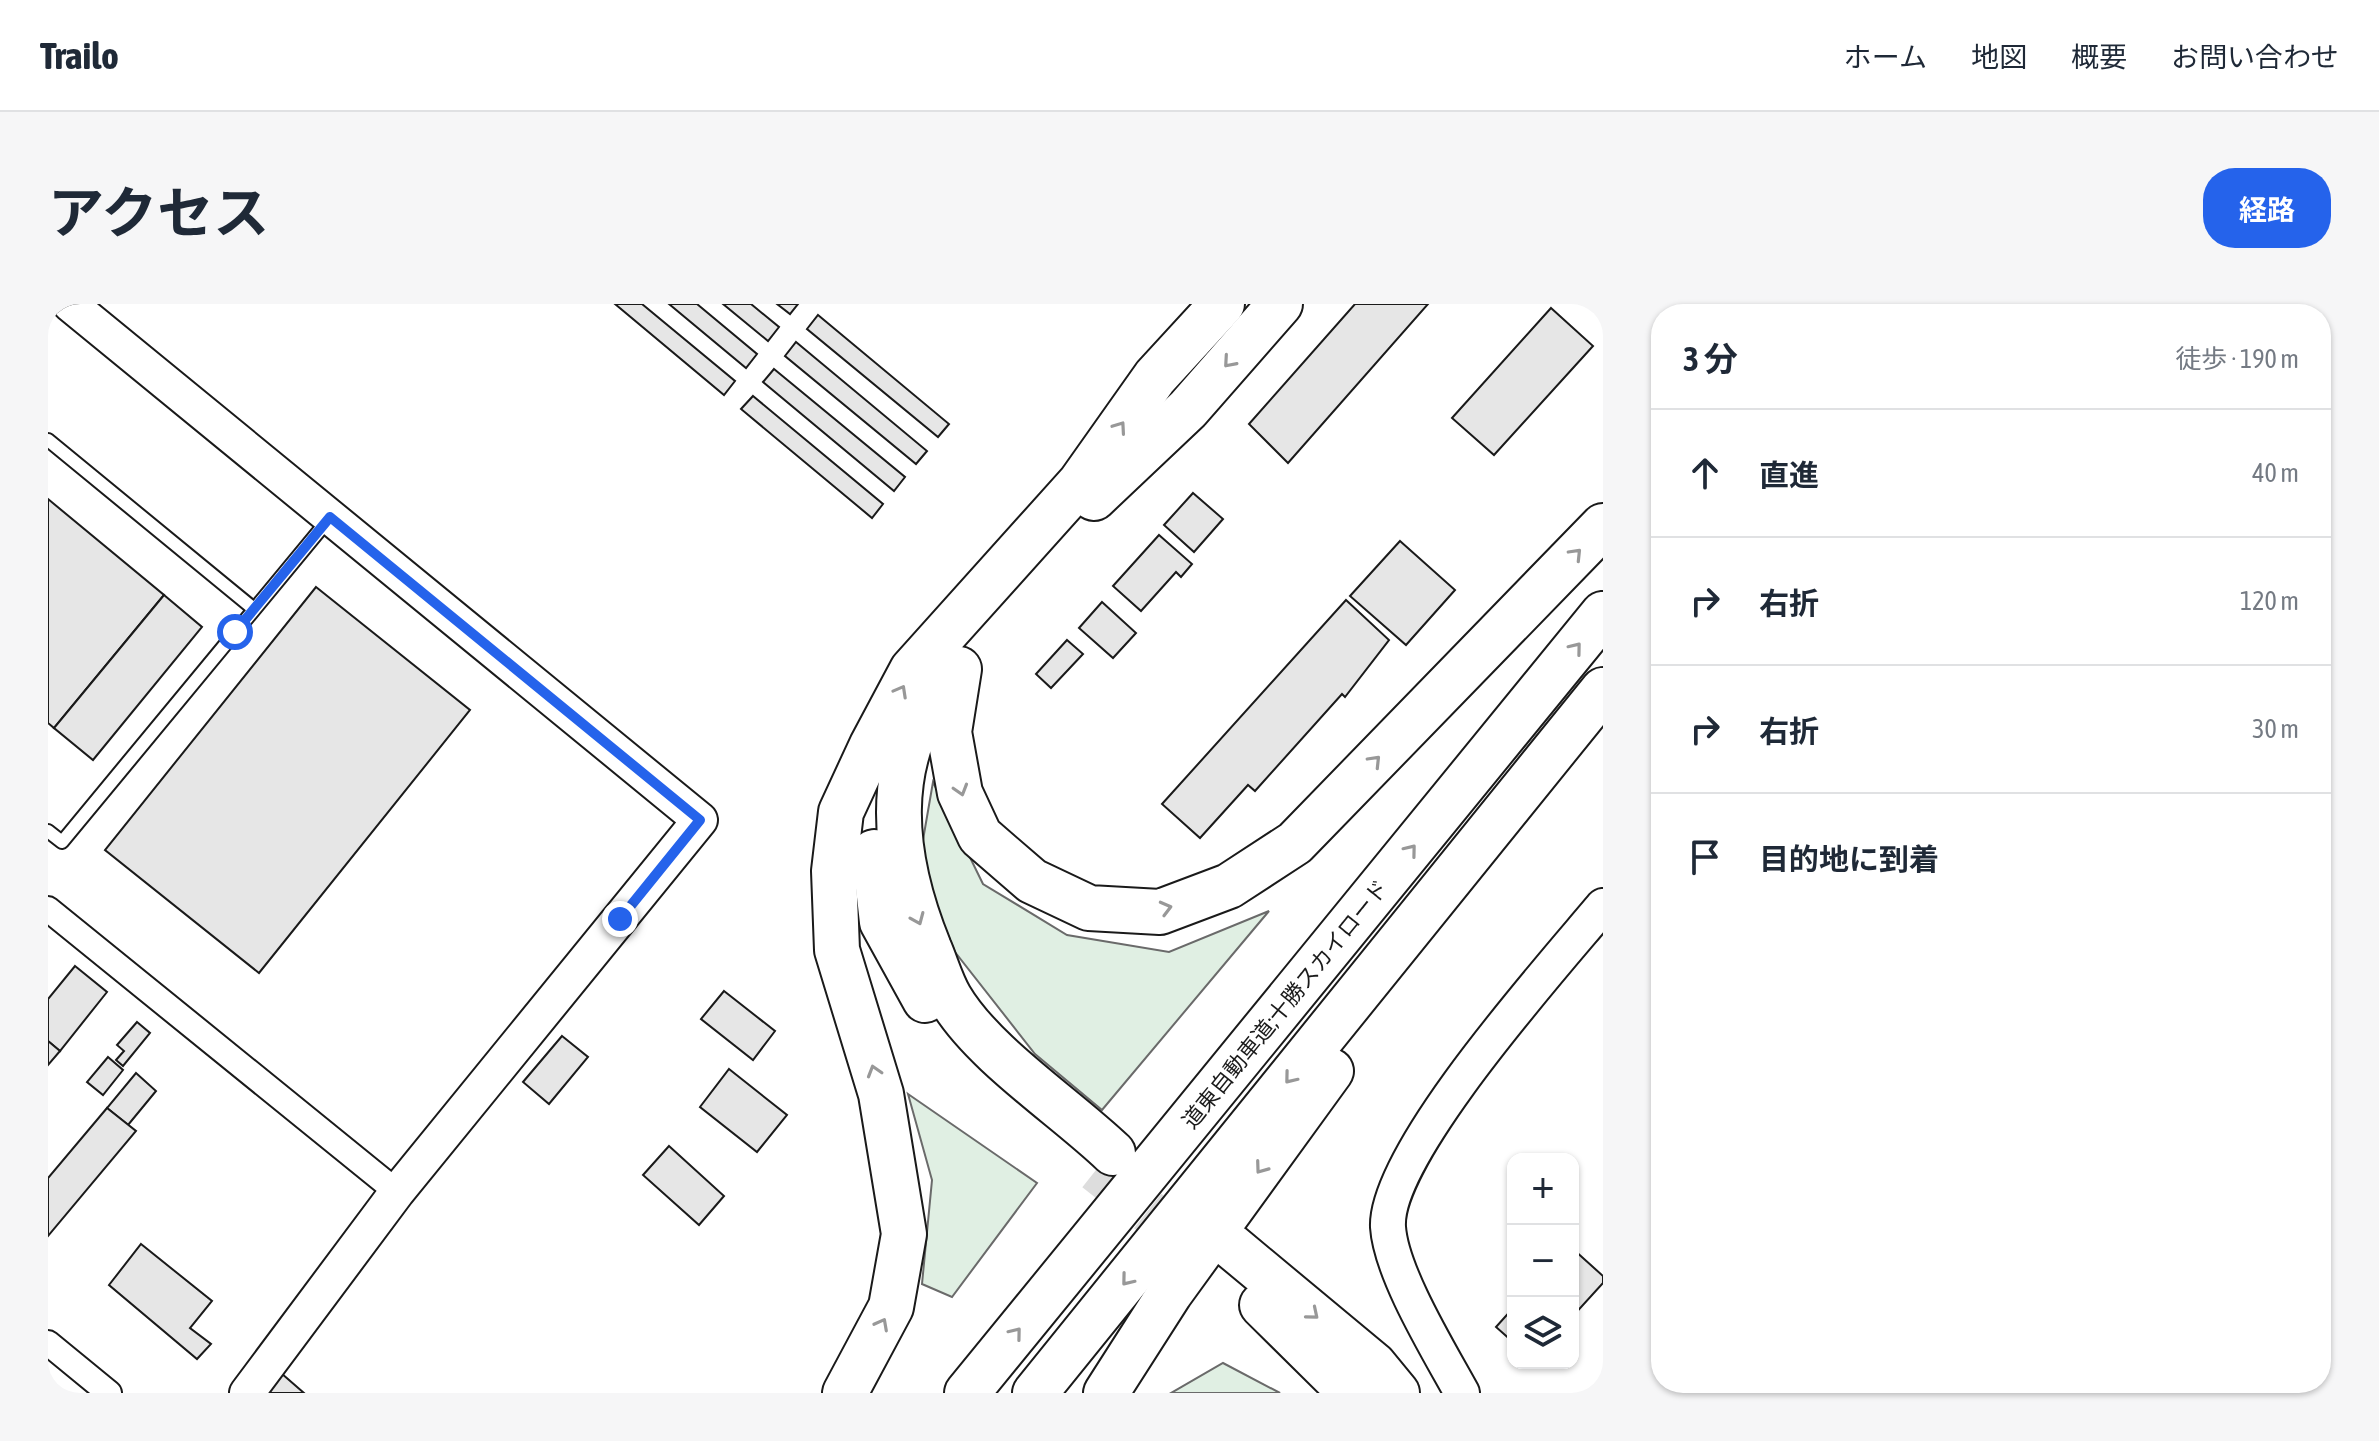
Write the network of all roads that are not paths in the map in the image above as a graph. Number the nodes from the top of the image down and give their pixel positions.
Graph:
1 (70, 304) edge
2 (1222, 304) edge
3 (1280, 304) edge
4 (48, 440) edge
5 (330, 517) junction
6 (1603, 526) edge
7 (254, 609) junction
8 (1603, 614) edge
9 (961, 658) junction
10 (1601, 692) edge
11 (872, 745) junction
12 (48, 831) edge
13 (1603, 906) edge
14 (48, 909) edge
15 (397, 1192) junction
16 (48, 1343) edge
17 (109, 1393) edge
18 (247, 1393) edge
19 (845, 1393) edge
20 (967, 1393) edge
21 (1035, 1393) edge
22 (1106, 1393) edge
23 (1351, 1393) edge
24 (1397, 1393) edge
25 (1462, 1393) edge

1 - 5 street
11 -> 2 highway
3 -> 9 highway
4 - 7 lane
5 - 7 lane
5 - 15 street
9 -> 6 highway
7 - 12 lane
20 -> 8 highway, 道東自動車道;十勝スカイロード
9 -> 11 highway
10 -> 21 highway
10 -> 22 highway
19 -> 11 highway
13 - 25 street
14 - 15 street
15 - 18 street
16 - 17 street
23 -> 24 highway

